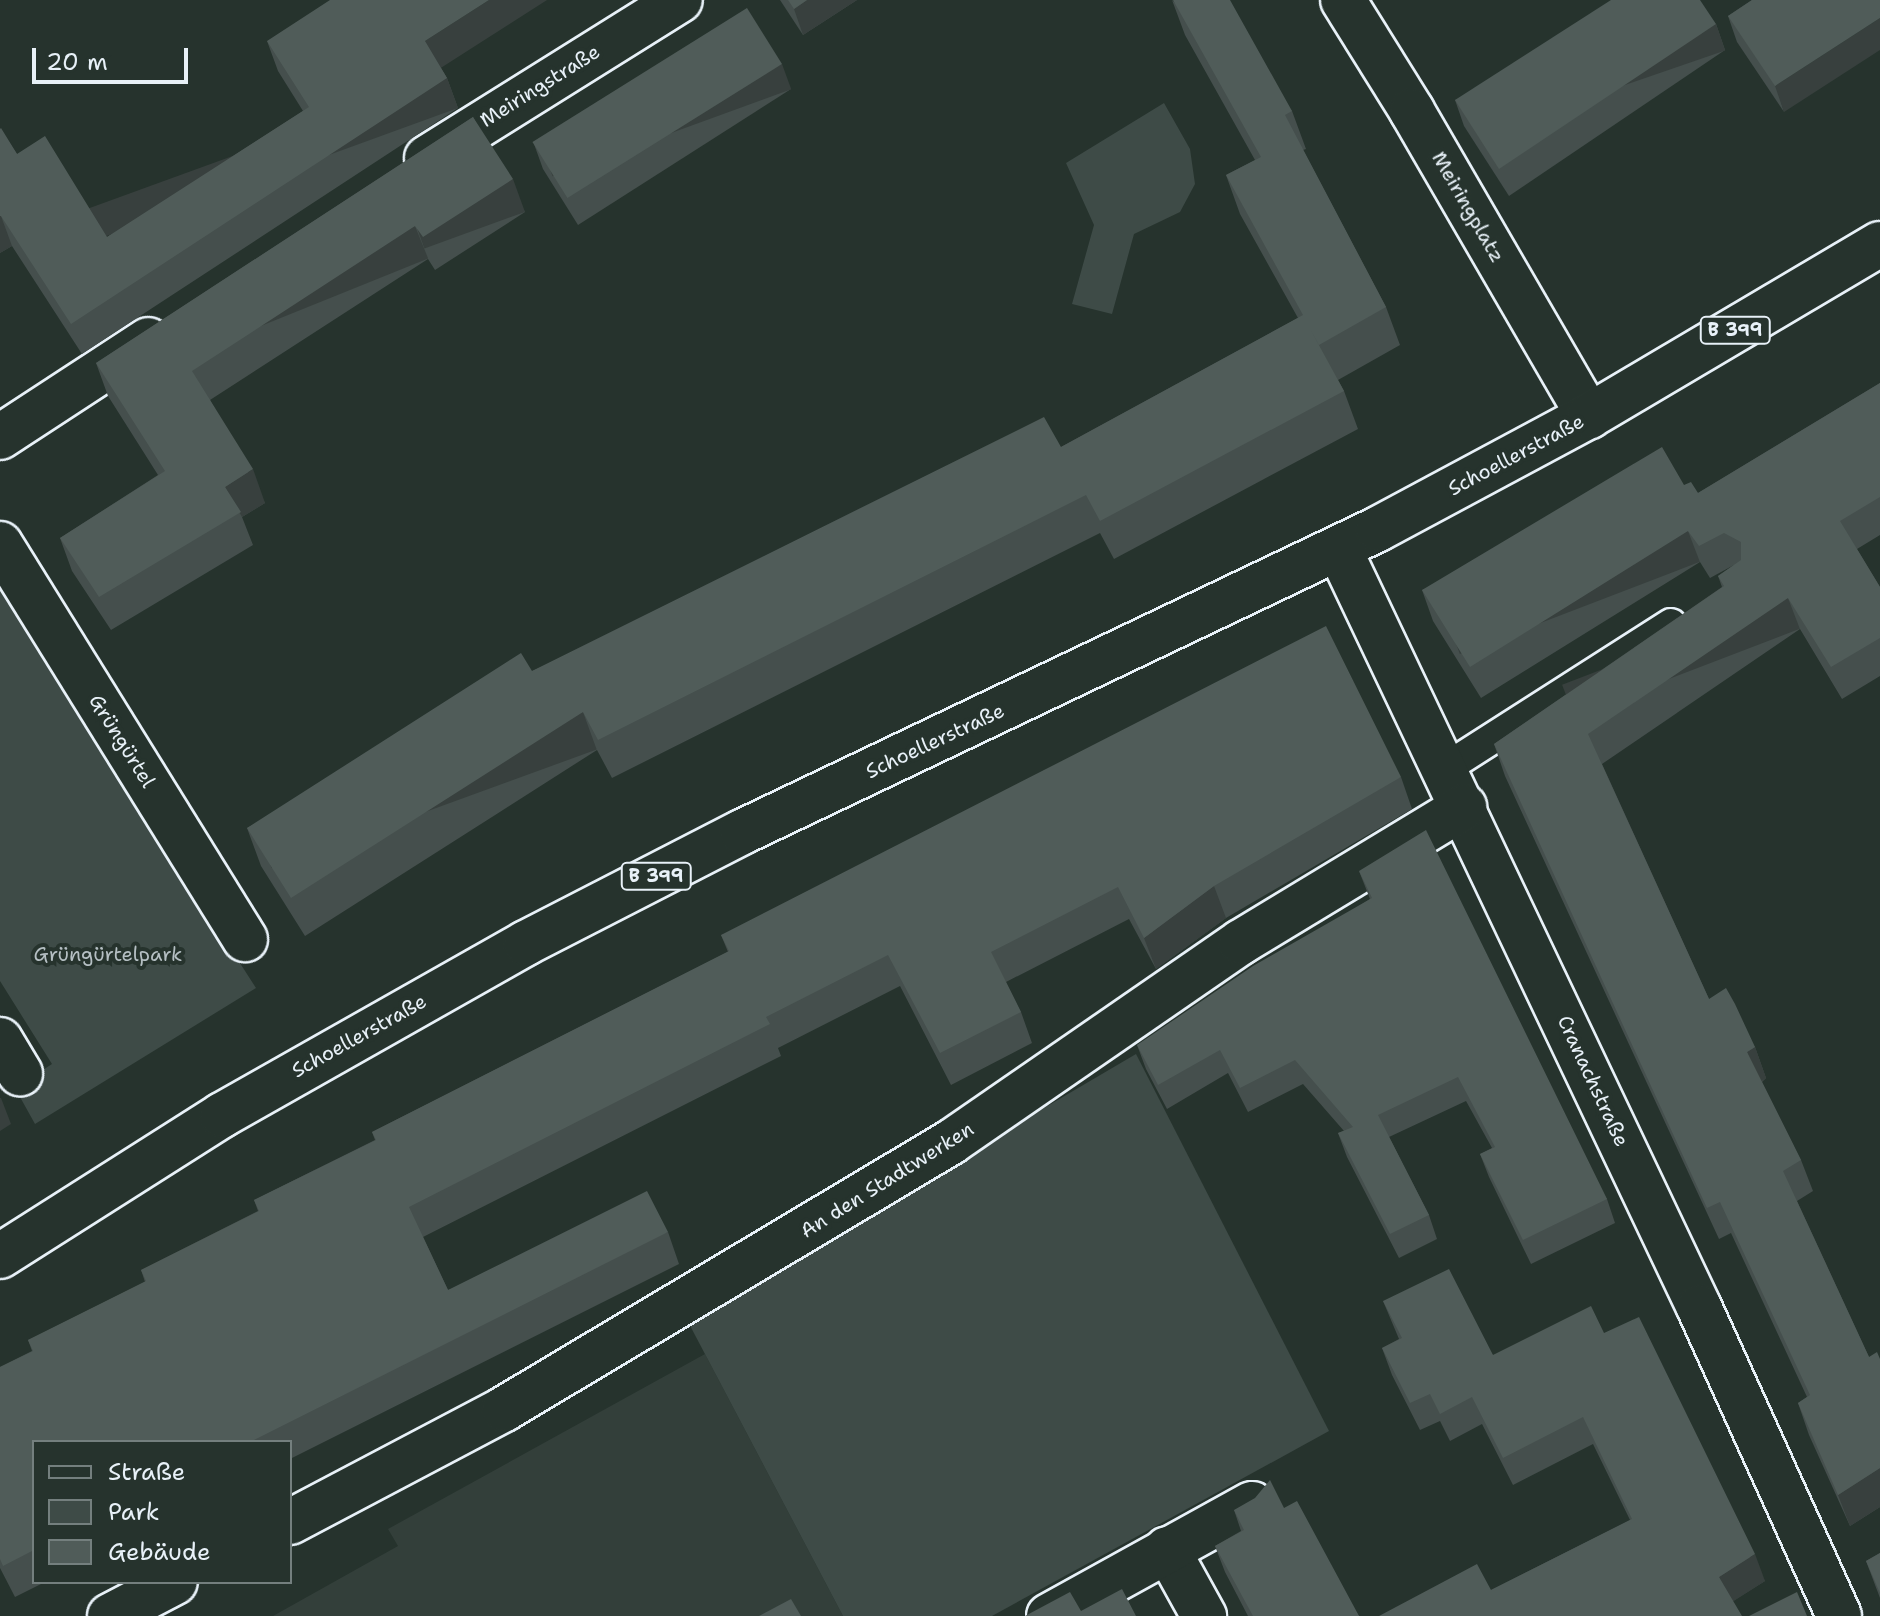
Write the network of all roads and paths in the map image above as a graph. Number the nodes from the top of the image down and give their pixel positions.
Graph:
1 (680, 0) edge
2 (1343, 0) edge
3 (393, 180) edge
4 (1880, 244) edge
5 (179, 320) edge
6 (1589, 416) junction
7 (0, 437) edge
8 (0, 544) edge
9 (1339, 549) junction
10 (1697, 607) edge
11 (1446, 768) junction
12 (1464, 807) junction
13 (245, 939) dead end
14 (0, 1256) edge
15 (1252, 1504) edge
16 (292, 1521) edge
17 (1167, 1549) junction
18 (171, 1584) edge
19 (110, 1616) edge
20 (1049, 1616) edge
21 (1204, 1616) edge
22 (1839, 1616) edge

1 - 3 street, Meiringstraße
2 - 6 street, Meiringplatz
4 - 6 street, Schoellerstraße / B 399
5 - 7 street
6 - 9 street, Schoellerstraße / B 399
8 - 13 street, Grüngürtel
9 - 11 street, Cranachstraße
9 - 14 street, Schoellerstraße / B 399
10 - 11 lane
11 - 12 street, Cranachstraße
12 - 16 street, An den Stadtwerken
12 - 22 street, Cranachstraße
15 - 17 street
17 - 20 street
17 - 21 street
18 - 19 street

